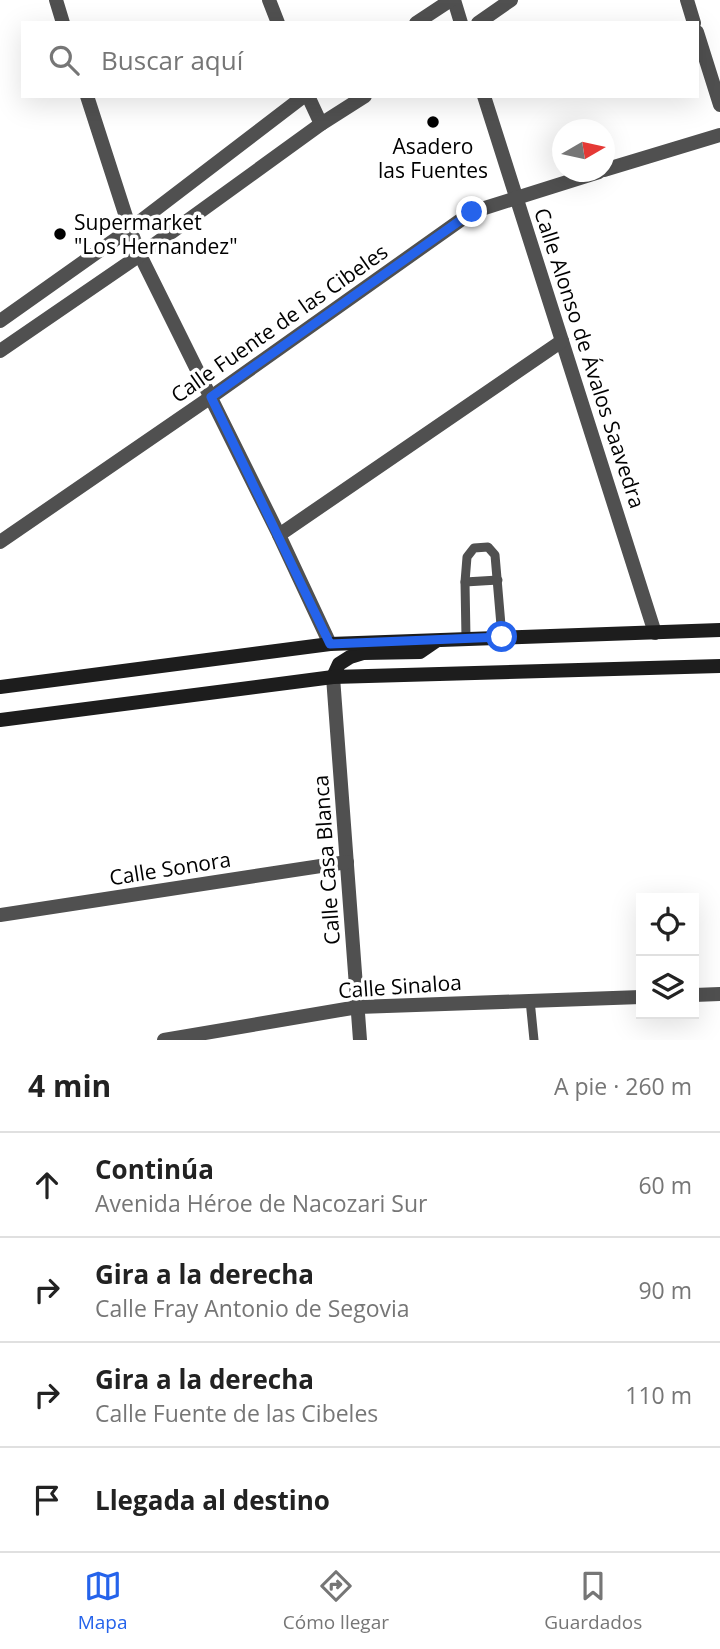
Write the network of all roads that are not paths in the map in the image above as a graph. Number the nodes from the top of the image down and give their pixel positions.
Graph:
1 (56, 0) edge
2 (270, 0) edge
3 (452, 0) edge
4 (511, 0) edge
5 (687, 0) edge
6 (62, 21) edge
7 (277, 21) edge
8 (419, 21) edge
9 (460, 21) edge
10 (481, 21) edge
11 (693, 21) edge
12 (699, 38) edge
13 (88, 98) edge
14 (303, 98) edge
15 (307, 98) edge
16 (362, 98) edge
17 (485, 98) edge
18 (720, 106) edge
19 (321, 124) junction
20 (720, 135) edge
21 (615, 167) edge
22 (566, 182) edge
23 (516, 197) junction
24 (130, 229) junction
25 (140, 255) junction
26 (0, 321) edge
27 (562, 341) junction
28 (0, 351) edge
29 (211, 397) junction
30 (279, 535) junction
31 (0, 542) edge
32 (498, 580) junction
33 (465, 582) junction
34 (720, 630) edge
35 (655, 633) junction
36 (502, 637) junction
37 (466, 638) junction
38 (436, 641) junction
39 (330, 644) junction
40 (720, 666) edge
41 (333, 677) junction
42 (0, 687) edge
43 (0, 720) edge
44 (347, 862) junction
45 (0, 915) edge
46 (720, 994) edge
47 (699, 995) edge
48 (636, 997) edge
49 (530, 1000) junction
50 (358, 1007) junction
51 (164, 1040) edge
52 (360, 1040) edge
53 (534, 1040) edge

1 - 6 street
2 - 7 street
3 - 8 street
3 - 9 street
4 - 10 street
5 - 11 street
12 - 18 street
13 - 24 street
14 - 24 street
15 - 19 street
16 - 19 street
17 - 23 street, Calle Alonso de Ávalos Saavedra
19 - 25 street
20 - 21 street
22 - 23 street, Calle Fuente de las Cibeles
23 - 27 street, Calle Alonso de Ávalos Saavedra
23 - 29 street, Calle Fuente de las Cibeles
24 - 25 street
24 - 26 street
25 - 28 street
25 - 29 street
27 - 30 street
27 - 35 street, Calle Alonso de Ávalos Saavedra
29 - 30 street
29 - 31 street, Calle Fuente de las Cibeles
30 - 39 street
32 - 33 lane
32 - 33 lane
32 - 36 lane
33 - 37 lane
34 - 35 main road
35 - 36 main road
36 - 37 main road
37 - 38 main road
38 - 39 main road
38 - 41 main road
39 - 42 main road
40 - 41 main road
41 - 43 main road
41 - 44 street, Calle Casa Blanca
44 - 45 street, Calle Sonora
44 - 50 street, Calle Casa Blanca
46 - 47 street
48 - 49 street, Calle Sinaloa
49 - 50 street, Calle Sinaloa
49 - 53 lane
50 - 51 street, Calle Sinaloa
50 - 52 street, Calle Casa Blanca

